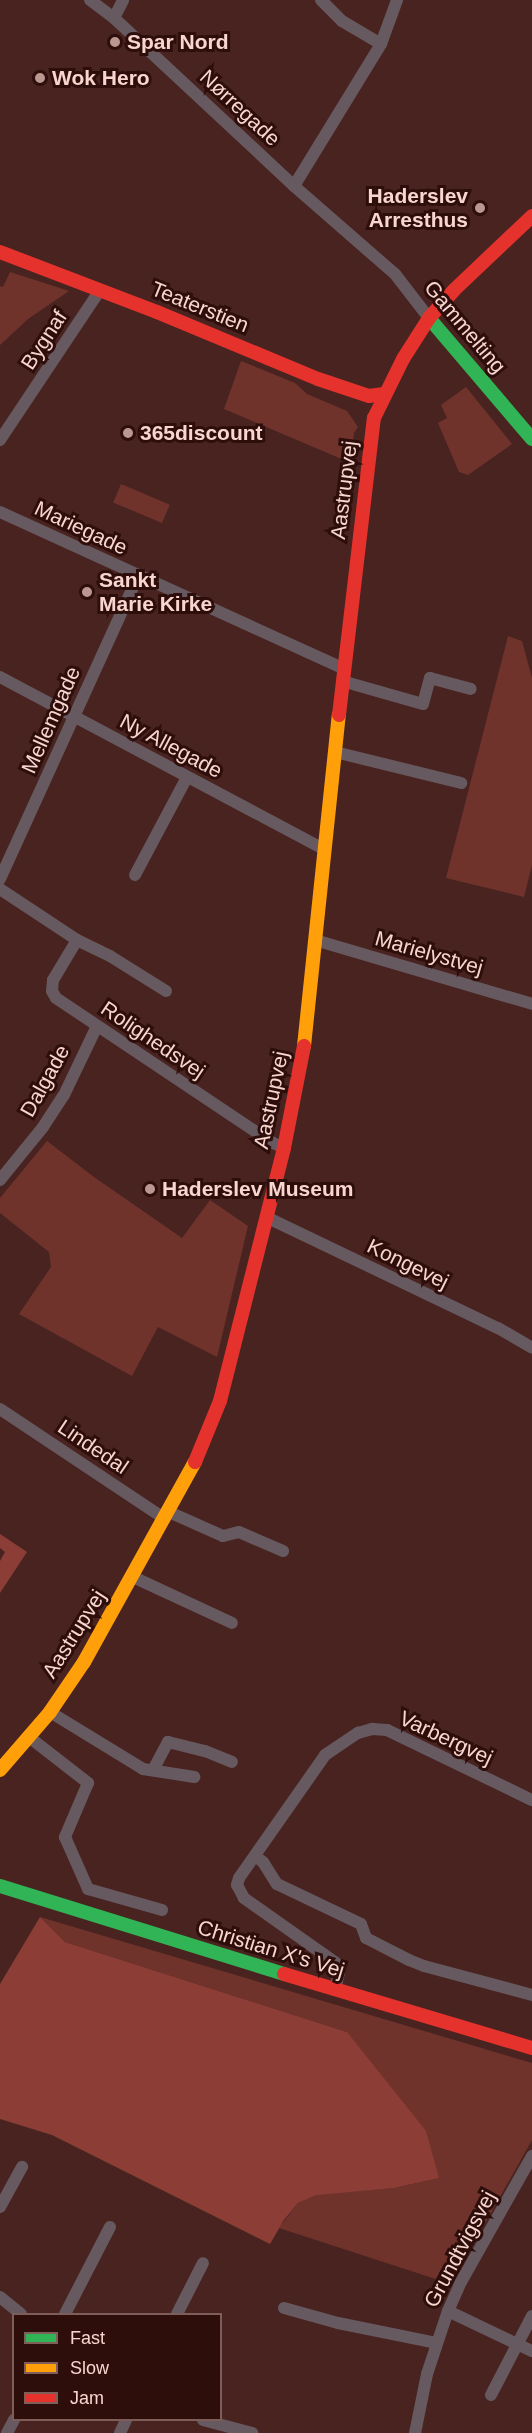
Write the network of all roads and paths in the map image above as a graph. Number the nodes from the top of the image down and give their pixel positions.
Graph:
1 (90, 0) edge
2 (123, 0) edge
3 (321, 0) edge
4 (397, 0) edge
5 (114, 18) junction
6 (381, 44) junction
7 (294, 186) junction
8 (532, 216) edge
9 (363, 245) joint
10 (0, 252) edge
11 (100, 290) junction
12 (429, 318) junction
13 (384, 394) junction
14 (532, 439) edge
15 (0, 440) edge
16 (0, 512) edge
17 (138, 576) junction
18 (343, 675) junction
19 (0, 676) edge
20 (471, 689) dead end
21 (74, 716) junction
22 (335, 752) junction
23 (187, 777) junction
24 (461, 783) dead end
25 (325, 850) junction
26 (135, 875) dead end
27 (0, 879) edge
28 (0, 889) edge
29 (76, 940) junction
30 (315, 940) junction
31 (166, 991) dead end
32 (532, 1004) edge
33 (97, 1026) junction
34 (284, 1148) junction
35 (0, 1180) edge
36 (266, 1217) junction
37 (532, 1348) edge
38 (0, 1409) edge
39 (167, 1515) junction
40 (283, 1551) dead end
41 (133, 1577) junction
42 (232, 1623) dead end
43 (50, 1712) junction
44 (29, 1737) junction
45 (232, 1762) dead end
46 (0, 1770) edge
47 (153, 1770) junction
48 (194, 1777) dead end
49 (532, 1800) edge
50 (255, 1856) junction
51 (0, 1886) edge
52 (162, 1910) dead end
53 (335, 1990) junction
54 (532, 1995) edge
55 (532, 2048) edge
56 (532, 2156) edge
57 (22, 2167) dead end
58 (0, 2207) edge
59 (110, 2227) dead end
60 (203, 2263) dead end
61 (0, 2297) edge
62 (284, 2308) dead end
63 (448, 2311) junction
64 (20, 2313) edge
65 (66, 2313) edge
66 (178, 2313) edge
67 (532, 2316) edge
68 (436, 2343) junction
69 (516, 2343) junction
70 (532, 2351) edge
71 (491, 2395) dead end
72 (207, 2421) edge
73 (252, 2433) edge
74 (415, 2433) edge

1 - 5 street, Nørregade
2 - 5 street
3 - 6 street
4 - 6 street
5 - 7 street, Nørregade
6 - 7 street
7 - 9 street, Nørregade
8 - 12 street, Aastrupvej
9 - 12 street, Gammelting
10 - 11 street, Teaterstien
11 - 13 street, Teaterstien
11 - 15 street, Bygnaf
12 - 13 street, Aastrupvej
12 - 14 street, Gammelting
13 - 18 street, Aastrupvej
16 - 17 street, Mariegade
17 - 18 street, Mariegade
17 - 21 street, Mellemgade
18 - 20 street
18 - 22 street, Aastrupvej
19 - 21 street, Ny Allegade
21 - 23 street, Ny Allegade
21 - 27 street, Mellemgade
22 - 24 street
22 - 25 street, Aastrupvej
23 - 25 street, Ny Allegade
23 - 26 street
25 - 30 street, Aastrupvej
28 - 29 street
29 - 31 street
29 - 33 street, Rolighedsvej
30 - 32 street, Marielystvej
30 - 34 street, Aastrupvej
33 - 34 street, Rolighedsvej
33 - 35 street, Dalgade
34 - 36 street, Aastrupvej
36 - 37 street, Kongevej
36 - 39 street, Aastrupvej
38 - 39 street, Lindedal
39 - 40 street
39 - 41 street, Aastrupvej
41 - 42 street, Aastrupvej
41 - 43 street, Aastrupvej
43 - 44 street, Aastrupvej
43 - 47 street, Aastrupvej
44 - 46 street, Aastrupvej
44 - 52 street
45 - 47 street
47 - 48 street, Aastrupvej
49 - 50 street, Varbergvej
50 - 53 street, Varbergvej
50 - 54 street
51 - 53 street, Christian X's Vej
53 - 55 street, Christian X's Vej
56 - 63 street, Grundtvigsvej
57 - 58 street
59 - 65 street
60 - 66 street
61 - 64 street
62 - 68 street
63 - 68 street, Grundtvigsvej
63 - 69 street
67 - 69 street
68 - 74 street, Grundtvigsvej
69 - 70 street
69 - 71 street
72 - 73 street

